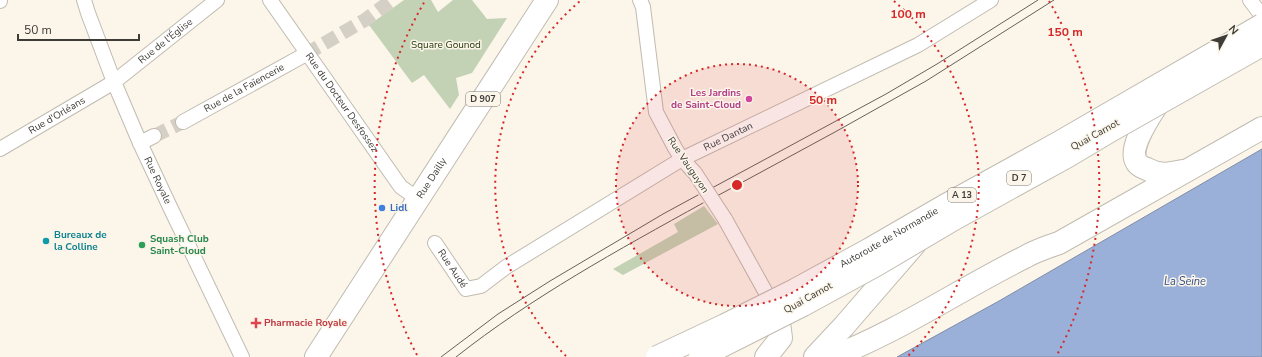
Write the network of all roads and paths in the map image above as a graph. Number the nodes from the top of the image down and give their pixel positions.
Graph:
1 (84, 0) edge
2 (217, 0) edge
3 (270, 0) edge
4 (547, 0) edge
5 (640, 0) edge
6 (991, 0) edge
7 (1250, 0) edge
8 (202, 5) edge
9 (1262, 16) edge
10 (1262, 25) edge
11 (1262, 44) edge
12 (306, 54) junction
13 (114, 82) junction
14 (1160, 100) junction
15 (183, 122) tunnel mouth
16 (1262, 128) edge
17 (154, 136) tunnel mouth
18 (140, 143) junction
19 (0, 149) edge
20 (682, 159) junction
21 (1187, 170) junction
22 (418, 199) junction
23 (928, 228) junction
24 (435, 243) dead end
25 (1059, 243) junction
26 (473, 287) joint
27 (778, 315) junction
28 (242, 357) edge
29 (316, 357) edge
30 (657, 357) edge
31 (705, 357) edge
32 (766, 357) edge
33 (815, 357) edge
34 (832, 357) edge
35 (866, 357) edge

1 - 13 street, Rue Royale
2 - 8 street, Rue de l'Église
3 - 12 street, Rue du Docteur Desfossez
4 - 22 main road, Rue Dailly / D 907
5 - 20 street, Rue Vauguyon
6 - 20 street, Rue Dantan
7 - 9 street
8 - 13 street, Rue de l'Église
10 - 30 main road, Autoroute de Normandie / A 13, bridge
11 - 14 main road, Quai Carnot / D 7
11 - 31 main road, Autoroute de Normandie / A 13, bridge
12 - 15 street, Rue de la Faïencerie
12 - 22 street, Rue du Docteur Desfossez
13 - 18 street, Rue Royale
13 - 19 street, Rue d'Orléans
14 - 21 main road
14 - 23 main road, Quai Carnot / D 7
16 - 21 main road
17 - 18 street
18 - 28 street, Rue Royale
20 - 26 street, Rue Dantan
20 - 27 street, Rue Vauguyon, bridge
21 - 25 main road
22 - 29 main road, Rue Dailly / D 907
23 - 27 main road, Quai Carnot / D 7
23 - 33 main road, Quai Carnot / D 7
24 - 26 street, Rue Audé
25 - 34 main road
25 - 35 main road
27 - 31 main road, Quai Carnot / D 7
27 - 32 main road

